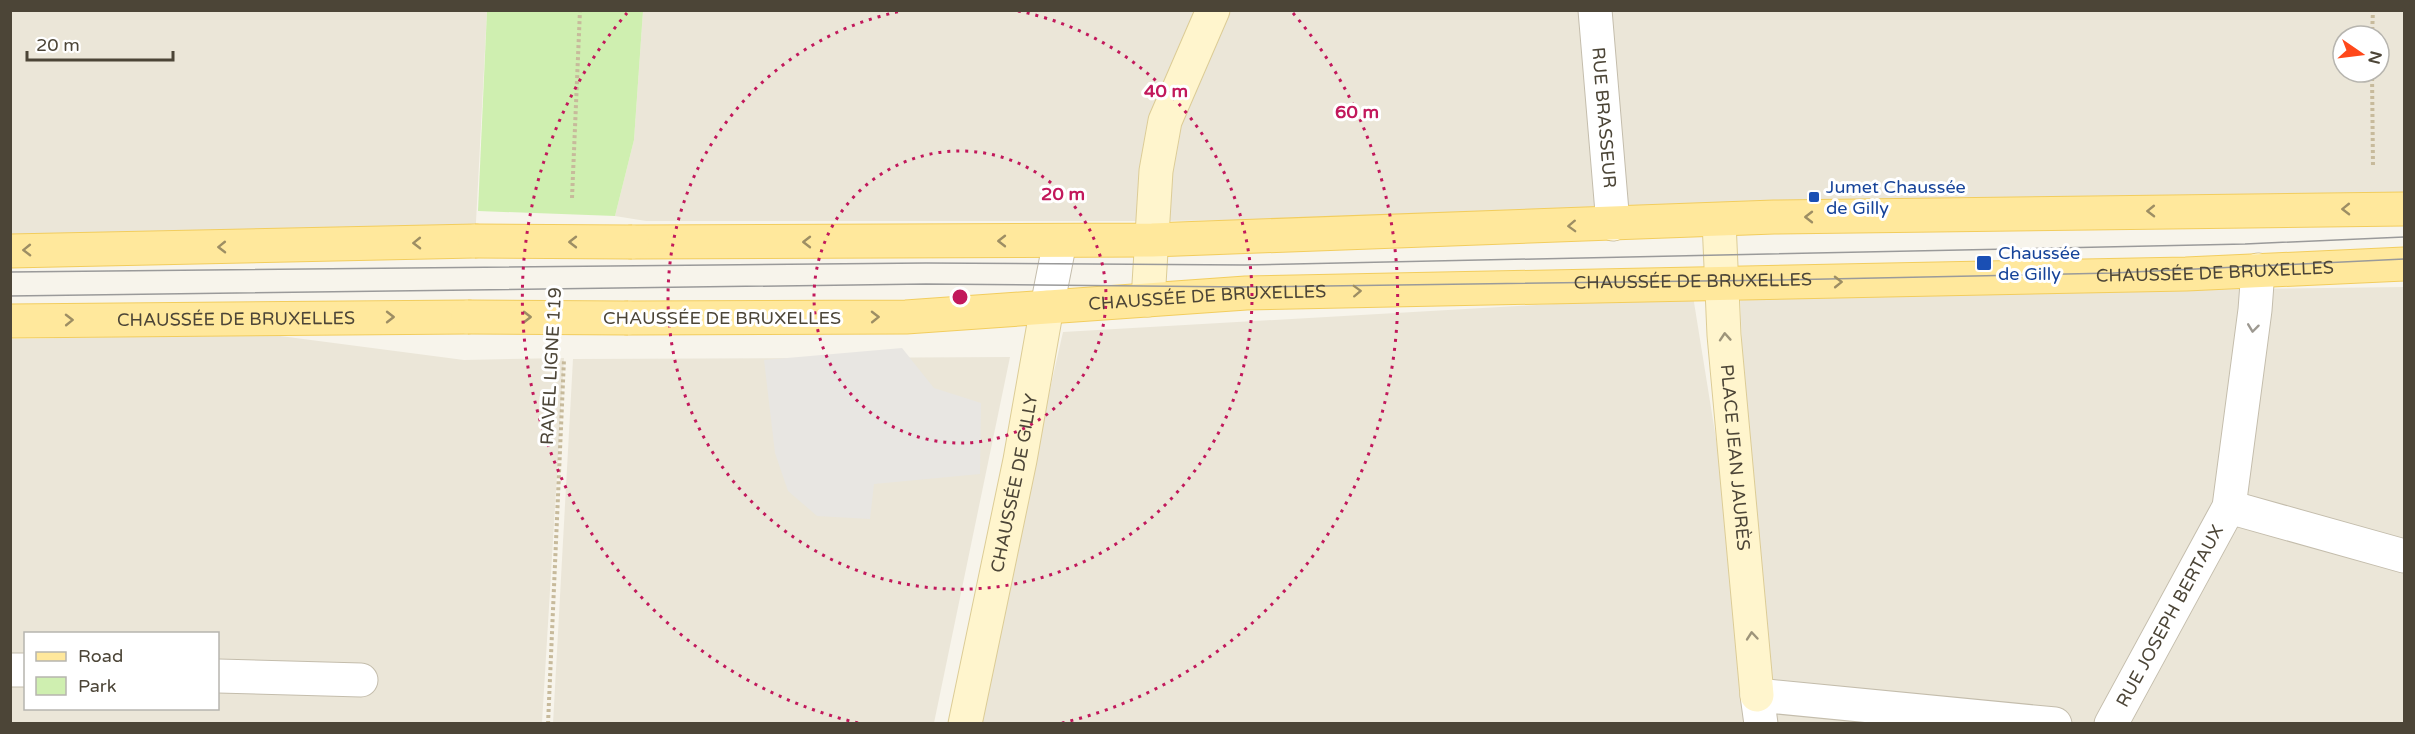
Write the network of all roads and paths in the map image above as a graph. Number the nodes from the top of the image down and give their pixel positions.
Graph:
1 (580, 10) edge
2 (1213, 10) edge
3 (1595, 10) edge
4 (2372, 84) edge
5 (572, 202) dead end
6 (2372, 209) junction
7 (2404, 209) edge
8 (1719, 221) junction
9 (1613, 224) junction
10 (1152, 240) junction
11 (1060, 241) junction
12 (10, 251) edge
13 (2404, 264) edge
14 (2258, 270) junction
15 (1722, 284) junction
16 (1148, 300) junction
17 (1047, 307) junction
18 (10, 321) edge
19 (564, 358) dead end
20 (2229, 507) junction
21 (2404, 556) edge
22 (219, 676) edge
23 (361, 680) dead end
24 (1759, 709) edge
25 (548, 723) edge
26 (965, 723) edge
27 (2055, 723) edge
28 (2111, 723) edge

1 - 5 path
2 - 10 street
3 - 9 street, RUE BRASSEUR
4 - 6 path
6 - 7 main road
6 -> 8 main road
8 - 9 main road
8 - 15 street, PLACE JEAN JAURÈS
9 -> 10 main road
10 - 11 main road
10 - 16 street
11 -> 12 main road, bridge
11 - 17 street, CHAUSSÉE DE GILLY
13 - 14 main road, CHAUSSÉE DE BRUXELLES
15 -> 14 main road, CHAUSSÉE DE BRUXELLES
14 -> 20 street, RUE JOSEPH BERTAUX
16 -> 15 main road, CHAUSSÉE DE BRUXELLES
24 -> 15 street, PLACE JEAN JAURÈS
16 - 17 main road, CHAUSSÉE DE BRUXELLES
18 -> 17 main road, CHAUSSÉE DE BRUXELLES, bridge
17 - 26 street, CHAUSSÉE DE GILLY
19 - 25 path, RAVEL LIGNE 119
20 - 21 street, RUE JOSEPH BERTAUX
20 - 28 street, RUE JOSEPH BERTAUX
22 - 23 street
24 - 27 street, PLACE JEAN JAURÈS

